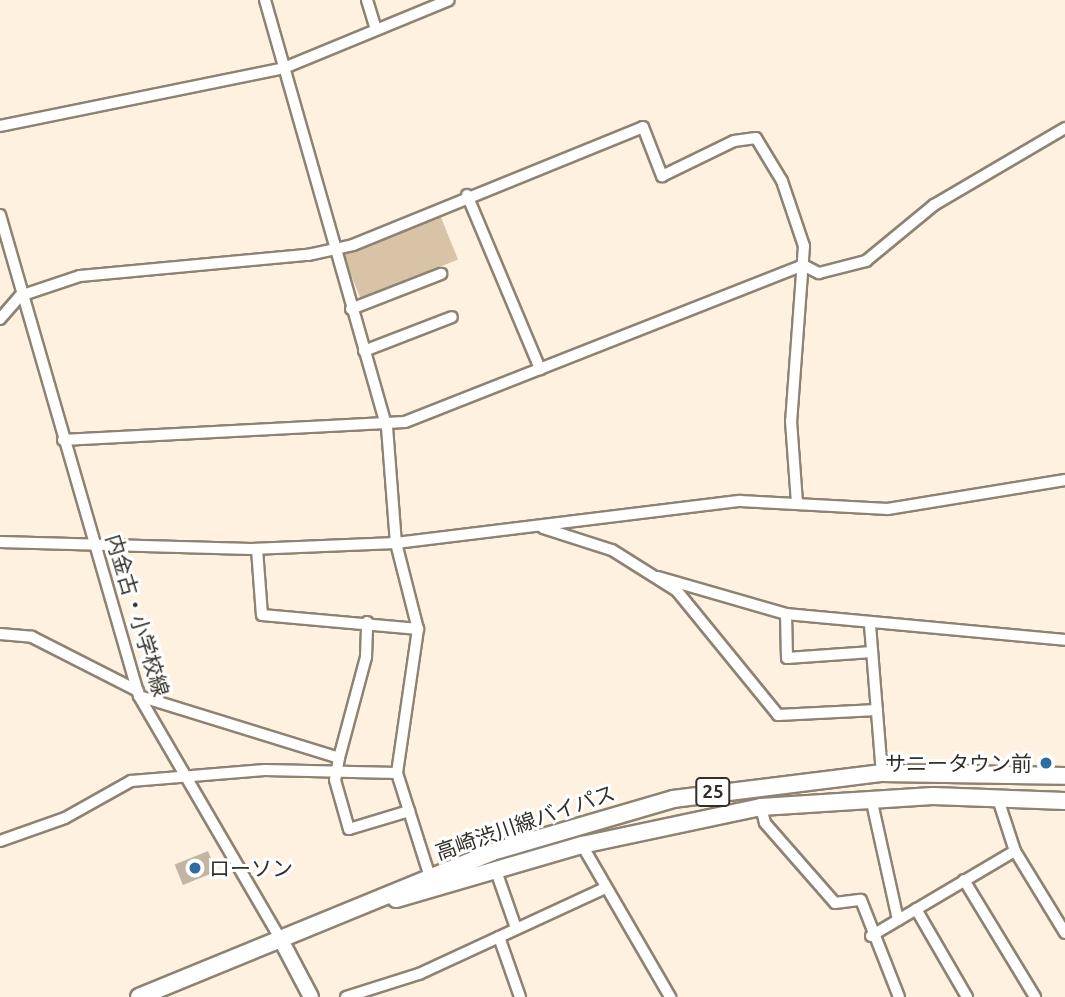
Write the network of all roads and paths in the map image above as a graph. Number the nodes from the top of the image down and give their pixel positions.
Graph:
1 (265, 0) edge
2 (367, 0) edge
3 (449, 0) edge
4 (376, 29) junction
5 (284, 68) junction
6 (0, 126) edge
7 (1065, 128) edge
8 (467, 195) junction
9 (0, 215) edge
10 (334, 250) junction
11 (803, 265) junction
12 (441, 274) dead end
13 (20, 296) junction
14 (351, 309) junction
15 (452, 317) dead end
16 (0, 319) edge
17 (364, 351) junction
18 (540, 369) junction
19 (387, 427) junction
20 (63, 440) junction
21 (1065, 480) edge
22 (797, 503) junction
23 (543, 528) junction
24 (0, 542) edge
25 (396, 543) junction
26 (94, 545) junction
27 (257, 549) junction
28 (659, 577) junction
29 (786, 614) junction
30 (367, 622) junction
31 (870, 625) junction
32 (418, 629) junction
33 (0, 634) edge
34 (1065, 640) edge
35 (872, 652) junction
36 (139, 694) junction
37 (877, 710) junction
38 (339, 763) junction
39 (179, 773) junction
40 (397, 773) junction
41 (882, 773) junction
42 (1065, 776) edge
43 (997, 796) junction
44 (871, 798) junction
45 (1065, 801) edge
46 (761, 807) junction
47 (409, 811) junction
48 (0, 841) edge
49 (582, 845) junction
50 (1015, 851) junction
51 (496, 871) junction
52 (430, 877) junction
53 (964, 880) junction
54 (603, 889) junction
55 (379, 901) junction
56 (916, 909) junction
57 (898, 920) junction
58 (516, 928) junction
59 (1065, 933) edge
60 (871, 936) junction
61 (499, 937) junction
62 (281, 940) junction
63 (139, 997) edge
64 (311, 997) edge
65 (346, 997) edge
66 (520, 997) edge
67 (670, 997) edge
68 (899, 997) edge
69 (967, 997) edge
70 (1035, 997) edge

1 - 5 street
2 - 4 street
3 - 4 street
4 - 5 street
5 - 6 street
5 - 10 street
7 - 11 street
8 - 10 street
8 - 11 street
8 - 18 street
9 - 13 street, 内金古・小学校線
10 - 13 street
10 - 14 street
11 - 18 street
11 - 22 street
12 - 14 street
13 - 16 street
13 - 20 street, 内金古・小学校線
14 - 17 street
15 - 17 street
17 - 19 street
18 - 19 street
19 - 20 street
19 - 25 street
20 - 26 street, 内金古・小学校線
21 - 22 street
22 - 23 street
23 - 25 street
23 - 28 street
24 - 26 street
25 - 27 street
25 - 32 street
26 - 27 street
26 - 36 street, 内金古・小学校線
27 - 30 street
28 - 29 street
28 - 37 street
29 - 31 street
29 - 35 street
30 - 32 street
30 - 38 street
31 - 34 street
31 - 35 street
32 - 40 street
33 - 36 street
35 - 37 street
36 - 38 street
36 - 39 street, 内金古・小学校線
37 - 41 street
38 - 39 street
38 - 40 street
38 - 47 street
39 - 48 street
39 - 62 street, 内金古・小学校線
40 - 47 street
41 - 42 main road, 高崎渋川線バイパス / 25
41 - 52 main road, 高崎渋川線バイパス / 25
43 - 44 main road, 高崎渋川線バイパス / 25
43 - 45 main road, 高崎渋川線バイパス / 25
43 - 50 street
44 - 46 main road, 高崎渋川線バイパス / 25
44 - 57 street
46 - 49 main road, 高崎渋川線バイパス / 25
46 - 60 street
47 - 52 street
49 - 51 main road, 高崎渋川線バイパス / 25
49 - 54 street
50 - 53 street
50 - 59 street
51 - 55 main road, 高崎渋川線バイパス / 25
51 - 58 street
52 - 55 main road, 高崎渋川線バイパス / 25
53 - 56 street
53 - 70 street
54 - 58 street
54 - 67 street
55 - 62 main road, 高崎渋川線バイパス / 25
56 - 57 street
56 - 69 street
57 - 60 street
58 - 61 street
60 - 68 street
61 - 65 street
61 - 66 street
62 - 63 main road, 高崎渋川線バイパス / 25
62 - 64 street, 内金古・小学校線

